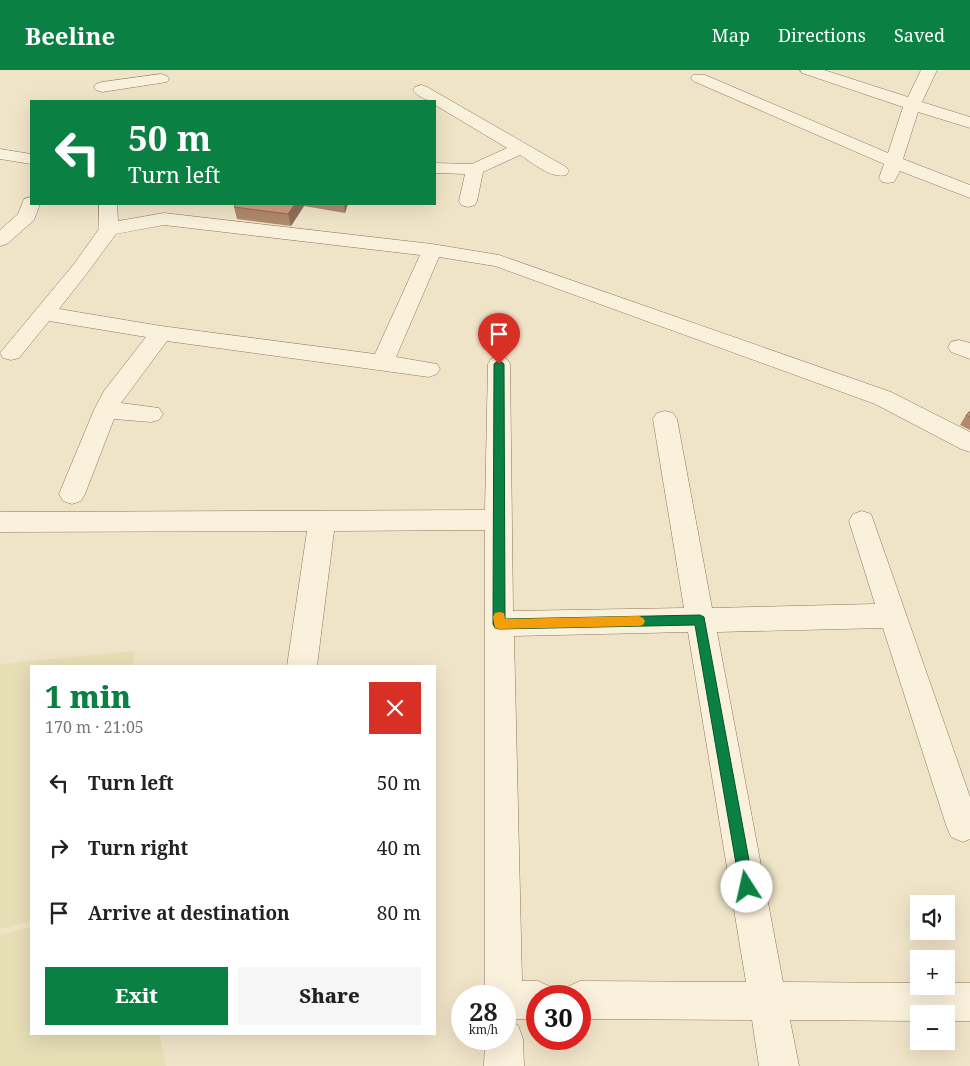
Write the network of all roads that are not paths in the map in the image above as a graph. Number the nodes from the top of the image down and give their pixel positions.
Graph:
1 (101, 70) edge
2 (808, 70) edge
3 (929, 70) edge
4 (699, 78) dead end
5 (161, 80) dead end
6 (421, 90) dead end
7 (102, 94) edge
8 (912, 106) junction
9 (970, 123) edge
10 (519, 149) junction
11 (0, 154) edge
12 (30, 159) edge
13 (894, 162) junction
14 (436, 168) edge
15 (475, 170) junction
16 (560, 171) dead end
17 (888, 180) dead end
18 (970, 192) edge
19 (468, 201) dead end
20 (30, 205) edge
21 (108, 205) edge
22 (109, 229) junction
23 (0, 240) edge
24 (432, 250) junction
25 (44, 312) junction
26 (161, 333) junction
27 (12, 353) dead end
28 (383, 362) junction
29 (499, 364) dead end
30 (429, 369) dead end
31 (106, 410) junction
32 (151, 414) dead end
33 (665, 419) dead end
34 (970, 443) edge
35 (72, 494) dead end
36 (498, 520) junction
37 (322, 521) junction
38 (862, 521) dead end
39 (0, 522) edge
40 (894, 616) junction
41 (700, 620) junction
42 (499, 624) junction
43 (302, 665) edge
44 (963, 825) dead end
45 (504, 985) edge
46 (591, 1000) edge
47 (768, 1001) junction
48 (970, 1002) edge
49 (504, 1050) edge
50 (504, 1066) edge
51 (779, 1066) edge

1 - 7 street
2 - 8 street
3 - 8 street
4 - 13 street
5 - 7 street
6 - 10 street
8 - 9 street
8 - 13 street
10 - 15 street
10 - 16 street
11 - 12 street
13 - 17 street
13 - 18 street
14 - 15 street
15 - 19 street
20 - 23 street
21 - 22 street
22 - 24 street
22 - 25 street
24 - 28 street
24 - 34 street
25 - 26 street
25 - 27 street
26 - 28 street
26 - 31 street
28 - 30 street
29 - 36 street
31 - 32 street
31 - 35 street
33 - 41 street
36 - 37 street
36 - 42 street
37 - 39 street
37 - 43 street
38 - 40 street
40 - 41 street
40 - 44 street
41 - 42 street
41 - 47 street
42 - 45 street
46 - 47 street
47 - 48 street
47 - 51 street
49 - 50 street

